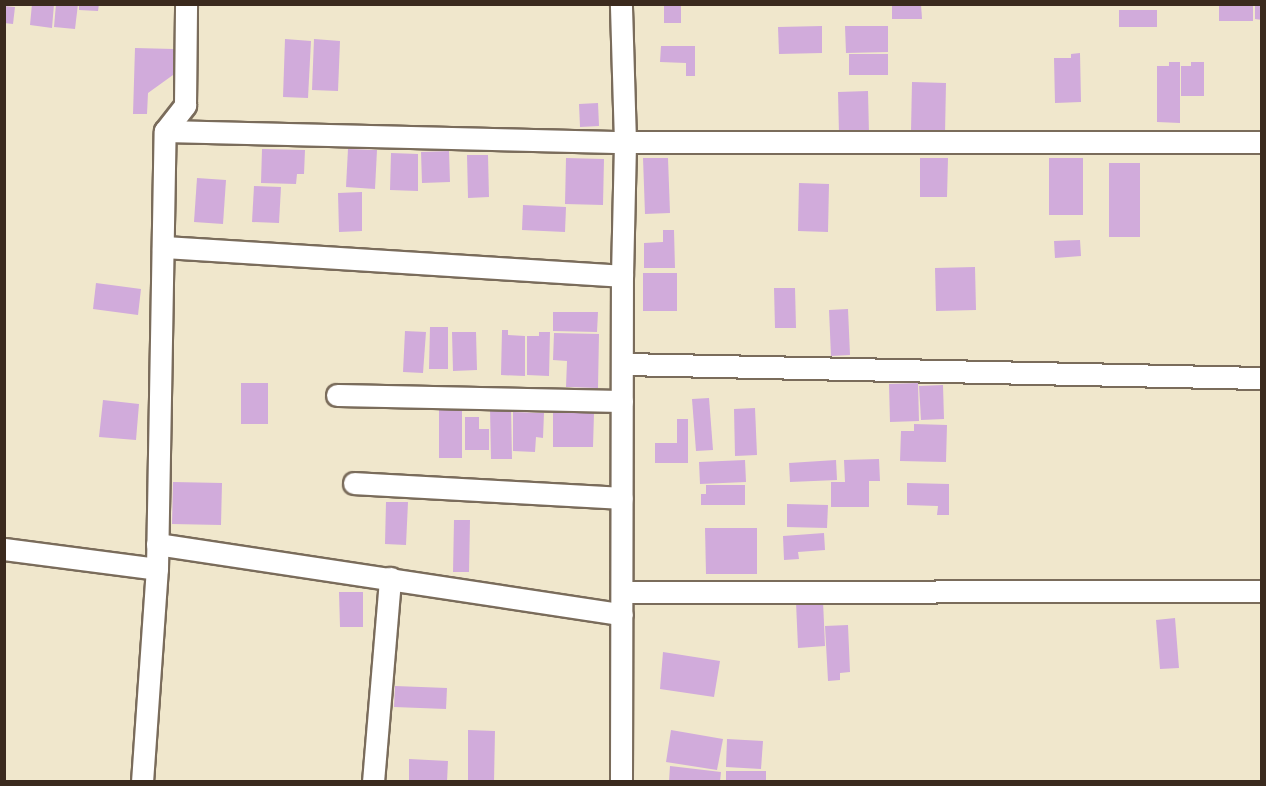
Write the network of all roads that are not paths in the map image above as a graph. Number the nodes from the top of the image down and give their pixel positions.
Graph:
1 (186, 4) edge
2 (621, 4) edge
3 (165, 131) junction
4 (625, 142) junction
5 (1262, 142) edge
6 (163, 247) junction
7 (622, 276) junction
8 (624, 364) junction
9 (1262, 378) edge
10 (337, 395) dead end
11 (622, 401) junction
12 (354, 483) dead end
13 (622, 498) junction
14 (157, 544) junction
15 (4, 549) edge
16 (157, 569) junction
17 (390, 578) junction
18 (1262, 591) edge
19 (622, 592) junction
20 (622, 614) junction
21 (142, 782) edge
22 (373, 782) edge
23 (621, 782) edge

1 - 3 street
2 - 4 street
3 - 4 street
3 - 6 street
4 - 5 street
4 - 7 street
6 - 7 street
6 - 14 street
7 - 8 street
8 - 9 street
8 - 11 street
10 - 11 street
11 - 13 street
12 - 13 street
13 - 19 street
14 - 16 street
14 - 17 street
15 - 16 street
16 - 21 street
17 - 20 street
17 - 22 street
18 - 19 street
19 - 20 street
20 - 23 street

